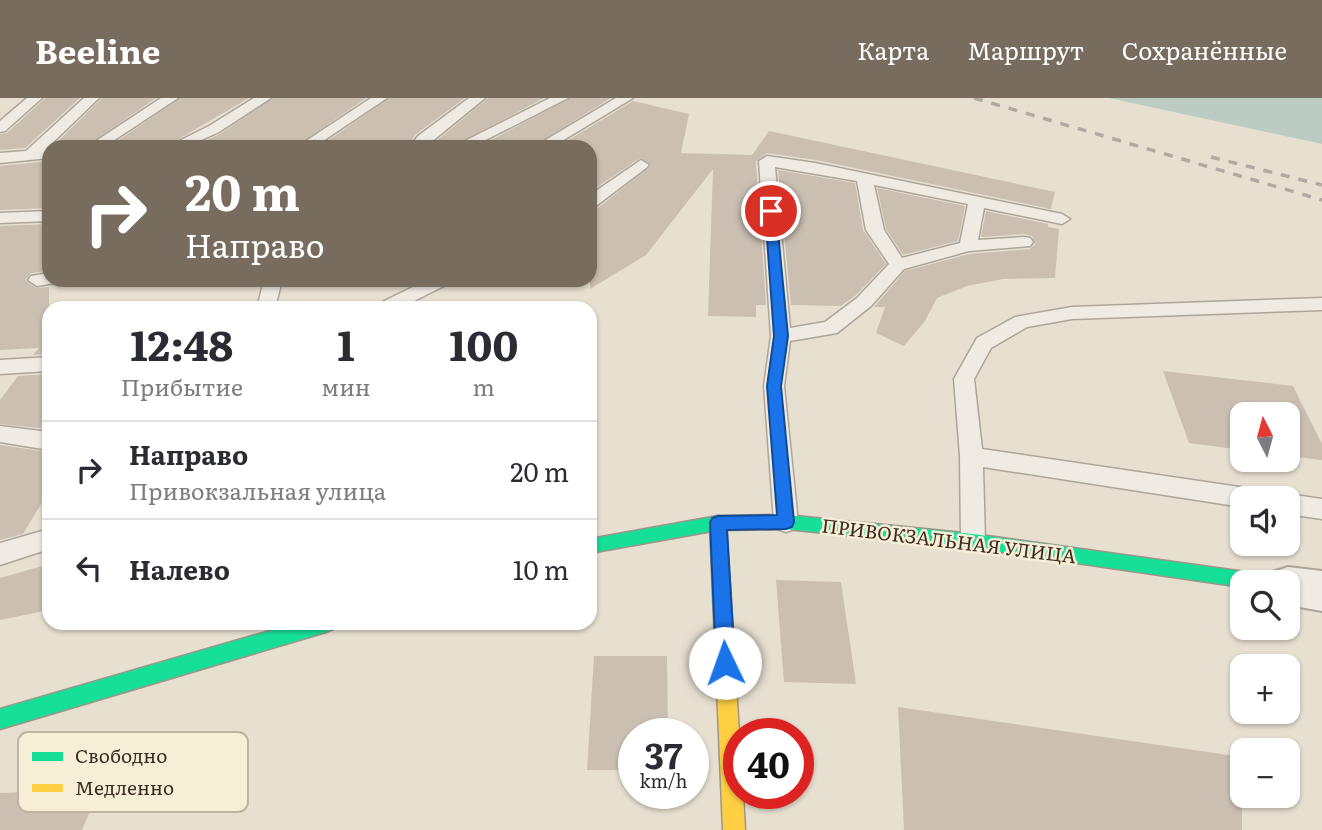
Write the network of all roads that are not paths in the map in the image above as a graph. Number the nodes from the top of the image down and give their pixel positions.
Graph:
1 (35, 98) edge
2 (92, 98) edge
3 (171, 98) edge
4 (264, 98) edge
5 (380, 98) edge
6 (478, 98) edge
7 (561, 98) edge
8 (626, 98) edge
9 (0, 128) edge
10 (47, 140) edge
11 (105, 140) edge
12 (190, 140) edge
13 (315, 140) edge
14 (422, 140) edge
15 (474, 140) edge
16 (553, 140) edge
17 (42, 145) edge
18 (42, 154) edge
19 (31, 155) junction
20 (0, 158) edge
21 (641, 165) dead end
22 (865, 180) junction
23 (597, 198) edge
24 (977, 201) junction
25 (42, 216) edge
26 (0, 218) edge
27 (1062, 219) dead end
28 (1024, 242) dead end
29 (968, 246) junction
30 (898, 265) junction
31 (428, 287) edge
32 (400, 301) edge
33 (1322, 304) edge
34 (781, 336) junction
35 (42, 365) edge
36 (0, 368) edge
37 (0, 434) edge
38 (42, 440) edge
39 (971, 456) junction
40 (1230, 495) edge
41 (1300, 506) edge
42 (1322, 509) edge
43 (786, 522) junction
44 (718, 523) junction
45 (42, 541) edge
46 (973, 541) junction
47 (597, 545) edge
48 (0, 554) edge
49 (1230, 578) edge
50 (1300, 587) edge
51 (1322, 590) edge
52 (302, 630) edge
53 (0, 719) edge
54 (734, 830) edge

1 - 9 lane
2 - 10 lane
3 - 11 lane
4 - 12 lane
5 - 13 lane
6 - 14 lane
7 - 15 lane
8 - 16 lane
17 - 19 lane
18 - 19 lane
19 - 20 lane
21 - 23 lane
22 - 24 lane
22 - 30 lane
22 - 34 lane
24 - 27 lane
24 - 29 lane
25 - 26 lane
28 - 29 lane
29 - 30 lane
30 - 34 lane
31 - 32 lane
33 - 39 lane
34 - 43 lane
35 - 36 lane
37 - 38 lane
39 - 40 lane
39 - 46 lane
41 - 42 lane
43 - 44 street, ПРИВОКЗАЛЬНАЯ УЛИЦА
43 - 46 street, ПРИВОКЗАЛЬНАЯ УЛИЦА
44 - 47 street, ПРИВОКЗАЛЬНАЯ УЛИЦА
44 - 54 street
45 - 48 lane
46 - 49 street, ПРИВОКЗАЛЬНАЯ УЛИЦА
50 - 51 street
52 - 53 street

